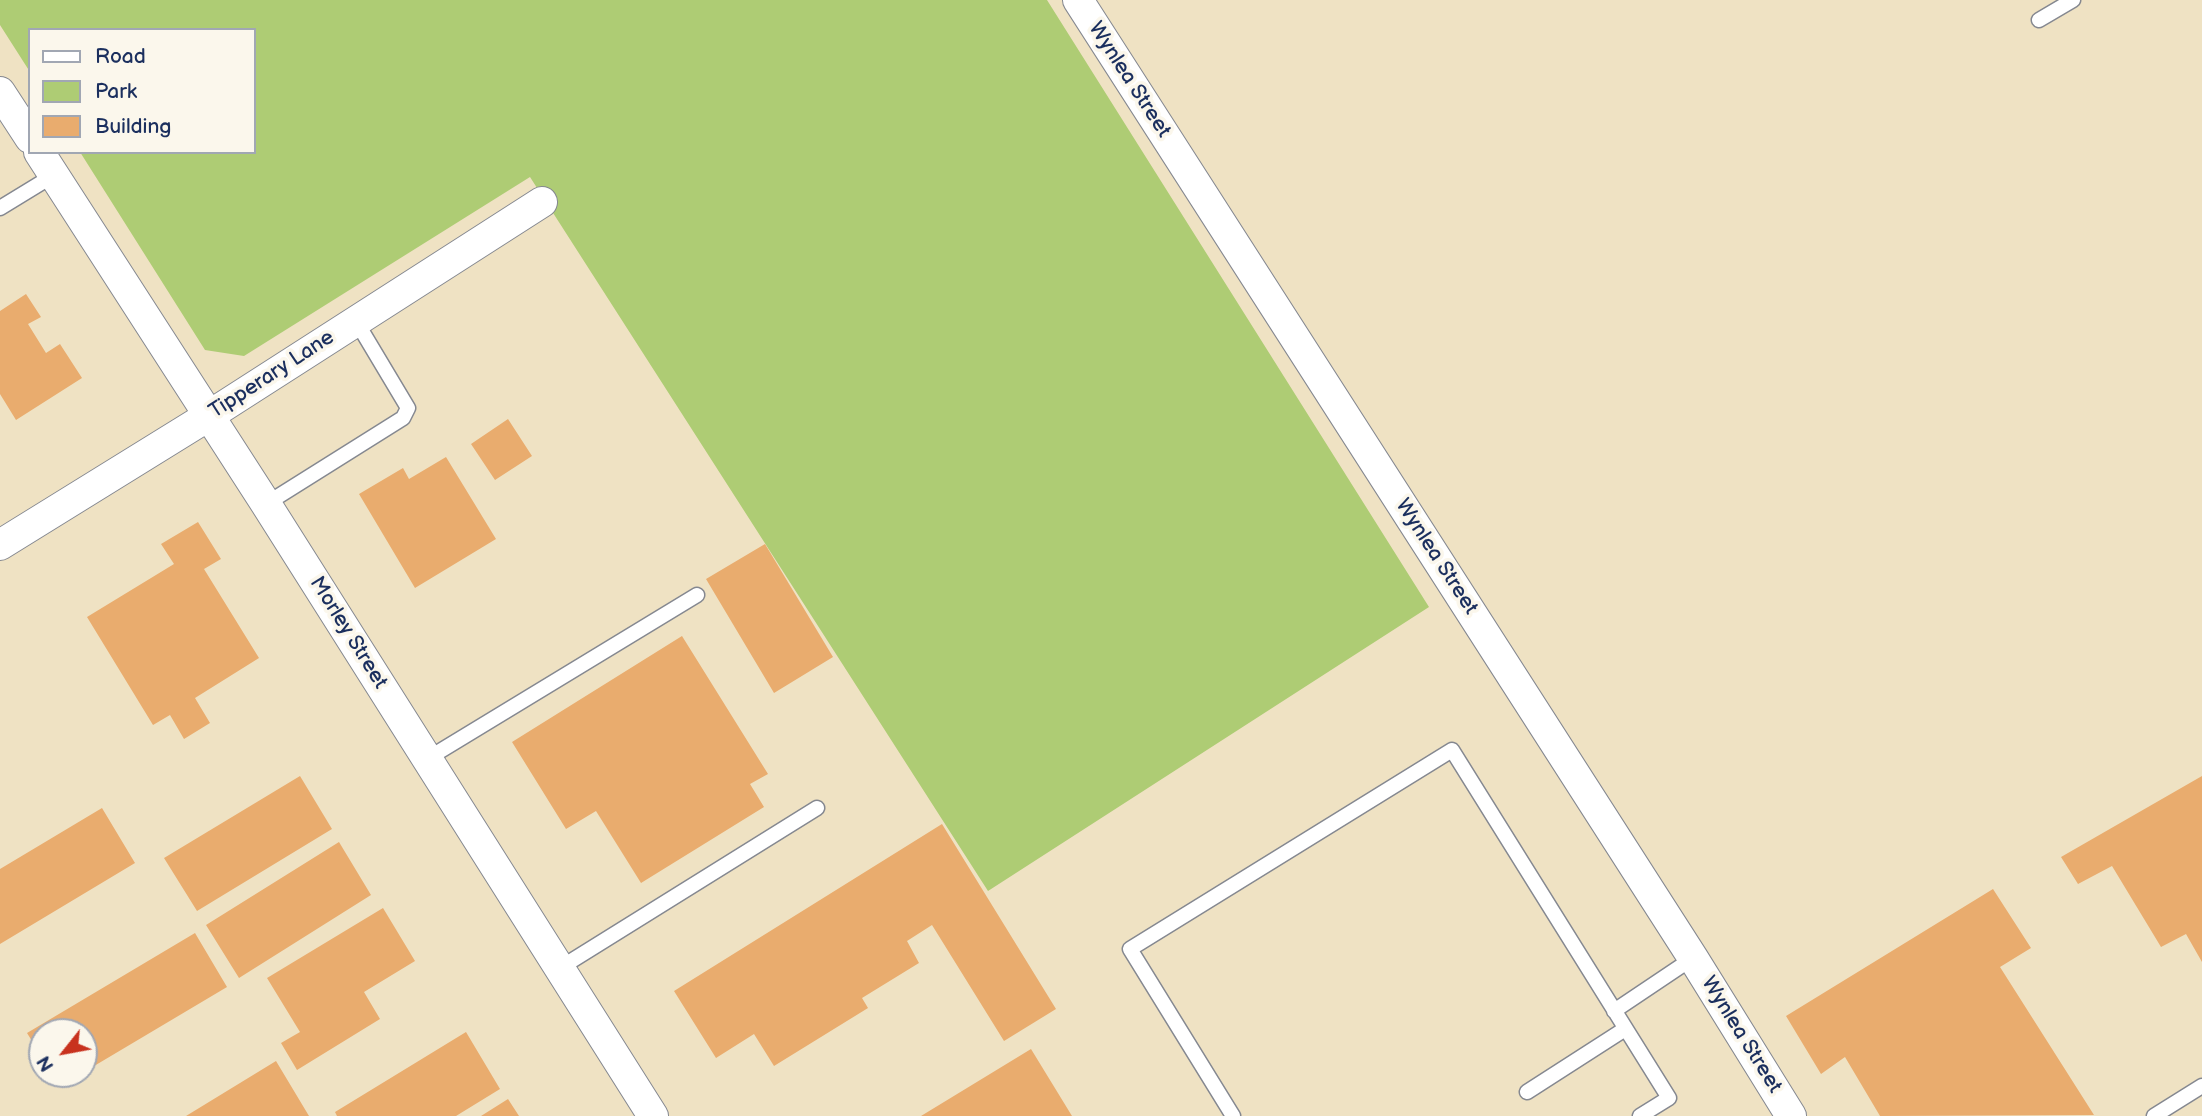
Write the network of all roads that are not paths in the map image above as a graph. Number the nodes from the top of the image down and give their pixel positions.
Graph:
1 (1078, 0) edge
2 (2073, 0) edge
3 (2039, 20) dead end
4 (1, 94) edge
5 (28, 135) edge
6 (46, 163) edge
7 (542, 202) dead end
8 (0, 208) edge
9 (356, 321) junction
10 (210, 415) junction
11 (267, 504) junction
12 (0, 545) edge
13 (697, 596) dead end
14 (428, 759) junction
15 (817, 808) dead end
16 (1693, 957) junction
17 (560, 968) junction
18 (1614, 1011) junction
19 (1625, 1029) junction
20 (2202, 1086) edge
21 (1527, 1092) dead end
22 (653, 1116) edge
23 (1233, 1116) edge
24 (1640, 1116) edge
25 (1791, 1116) edge
26 (2154, 1116) edge

1 - 16 street, Wynlea Street
2 - 3 lane
4 - 5 street
6 - 8 lane
6 - 10 street, Morley Street
7 - 9 street, Tipperary Lane
9 - 10 street, Tipperary Lane
9 - 11 lane
10 - 11 street, Morley Street
10 - 12 street, Tipperary Lane
11 - 14 street, Morley Street
13 - 14 lane
14 - 17 street, Morley Street
15 - 17 lane
16 - 18 lane
16 - 25 street, Wynlea Street
17 - 22 street, Morley Street
18 - 19 lane
18 - 23 lane
19 - 21 lane
19 - 24 lane
20 - 26 lane

